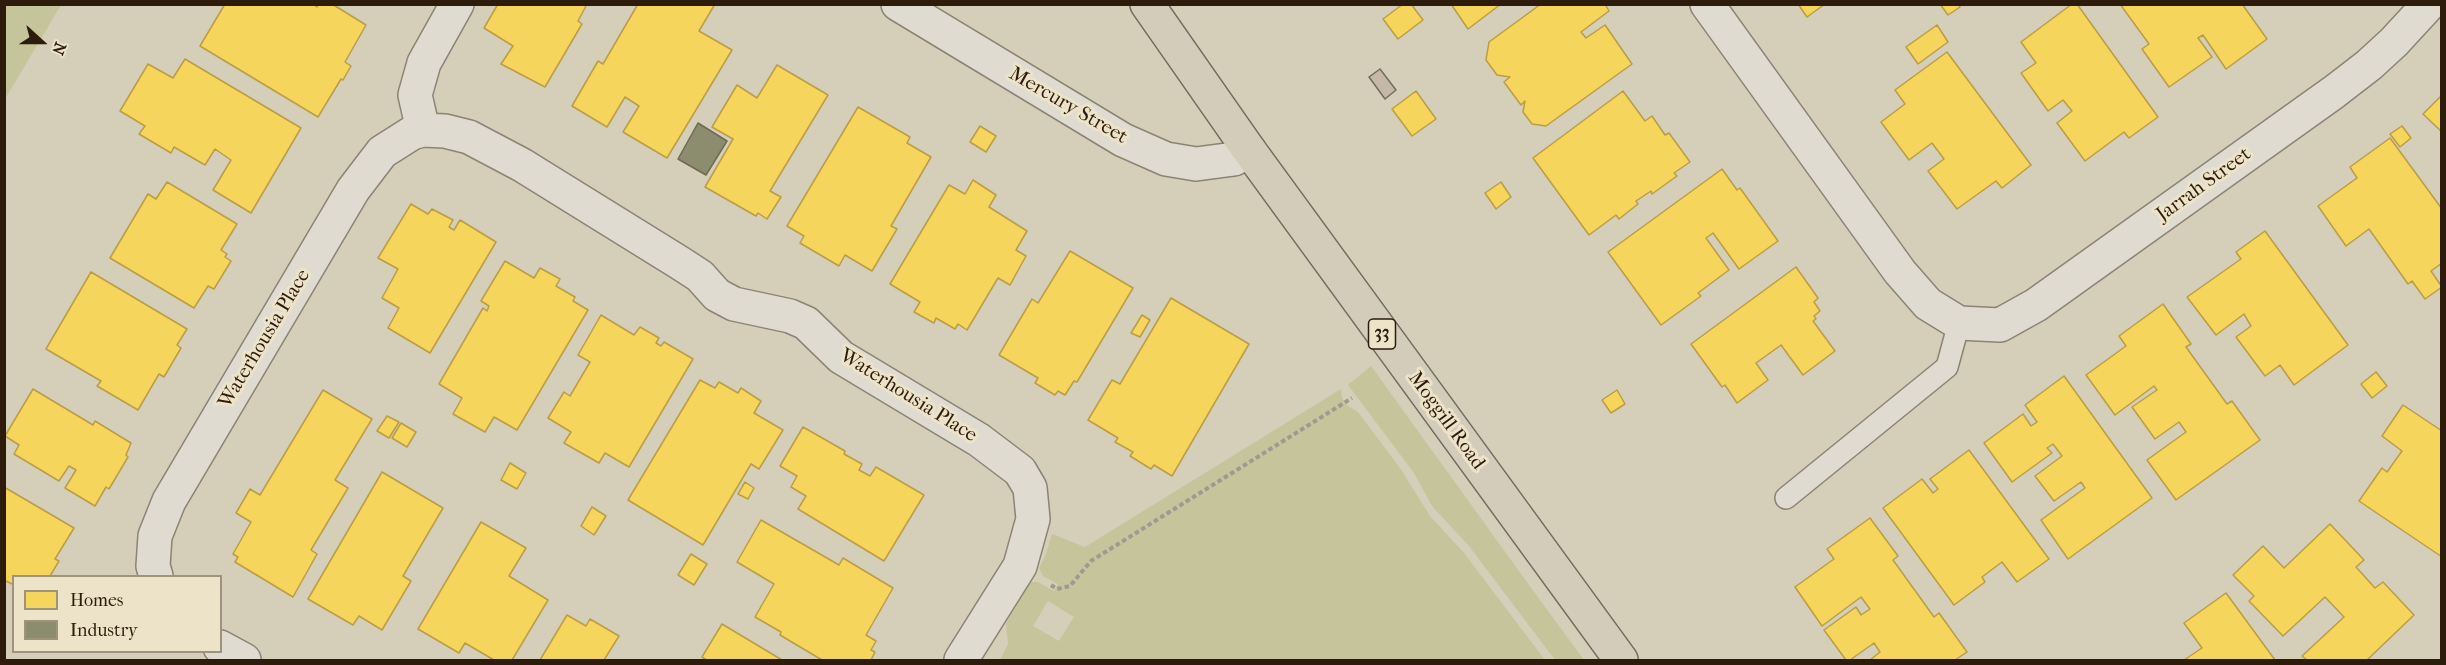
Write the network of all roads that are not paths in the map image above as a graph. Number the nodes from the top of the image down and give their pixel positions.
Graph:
1 (457, 4) edge
2 (898, 4) edge
3 (1147, 4) edge
4 (1707, 4) edge
5 (2429, 4) edge
6 (423, 130) junction
7 (1249, 150) junction
8 (1959, 323) junction
9 (1786, 498) dead end
10 (156, 575) edge
11 (222, 648) edge
12 (244, 660) edge
13 (961, 660) edge
14 (1621, 660) edge

1 - 6 street
2 - 7 street, Mercury Street
3 - 7 main road, Moggill Road / 33
4 - 8 street, Jarrah Street
5 - 8 street, Jarrah Street
6 - 10 street, Waterhousia Place
6 - 13 street, Waterhousia Place
7 - 14 main road, Moggill Road / 33
8 - 9 lane
11 - 12 street

